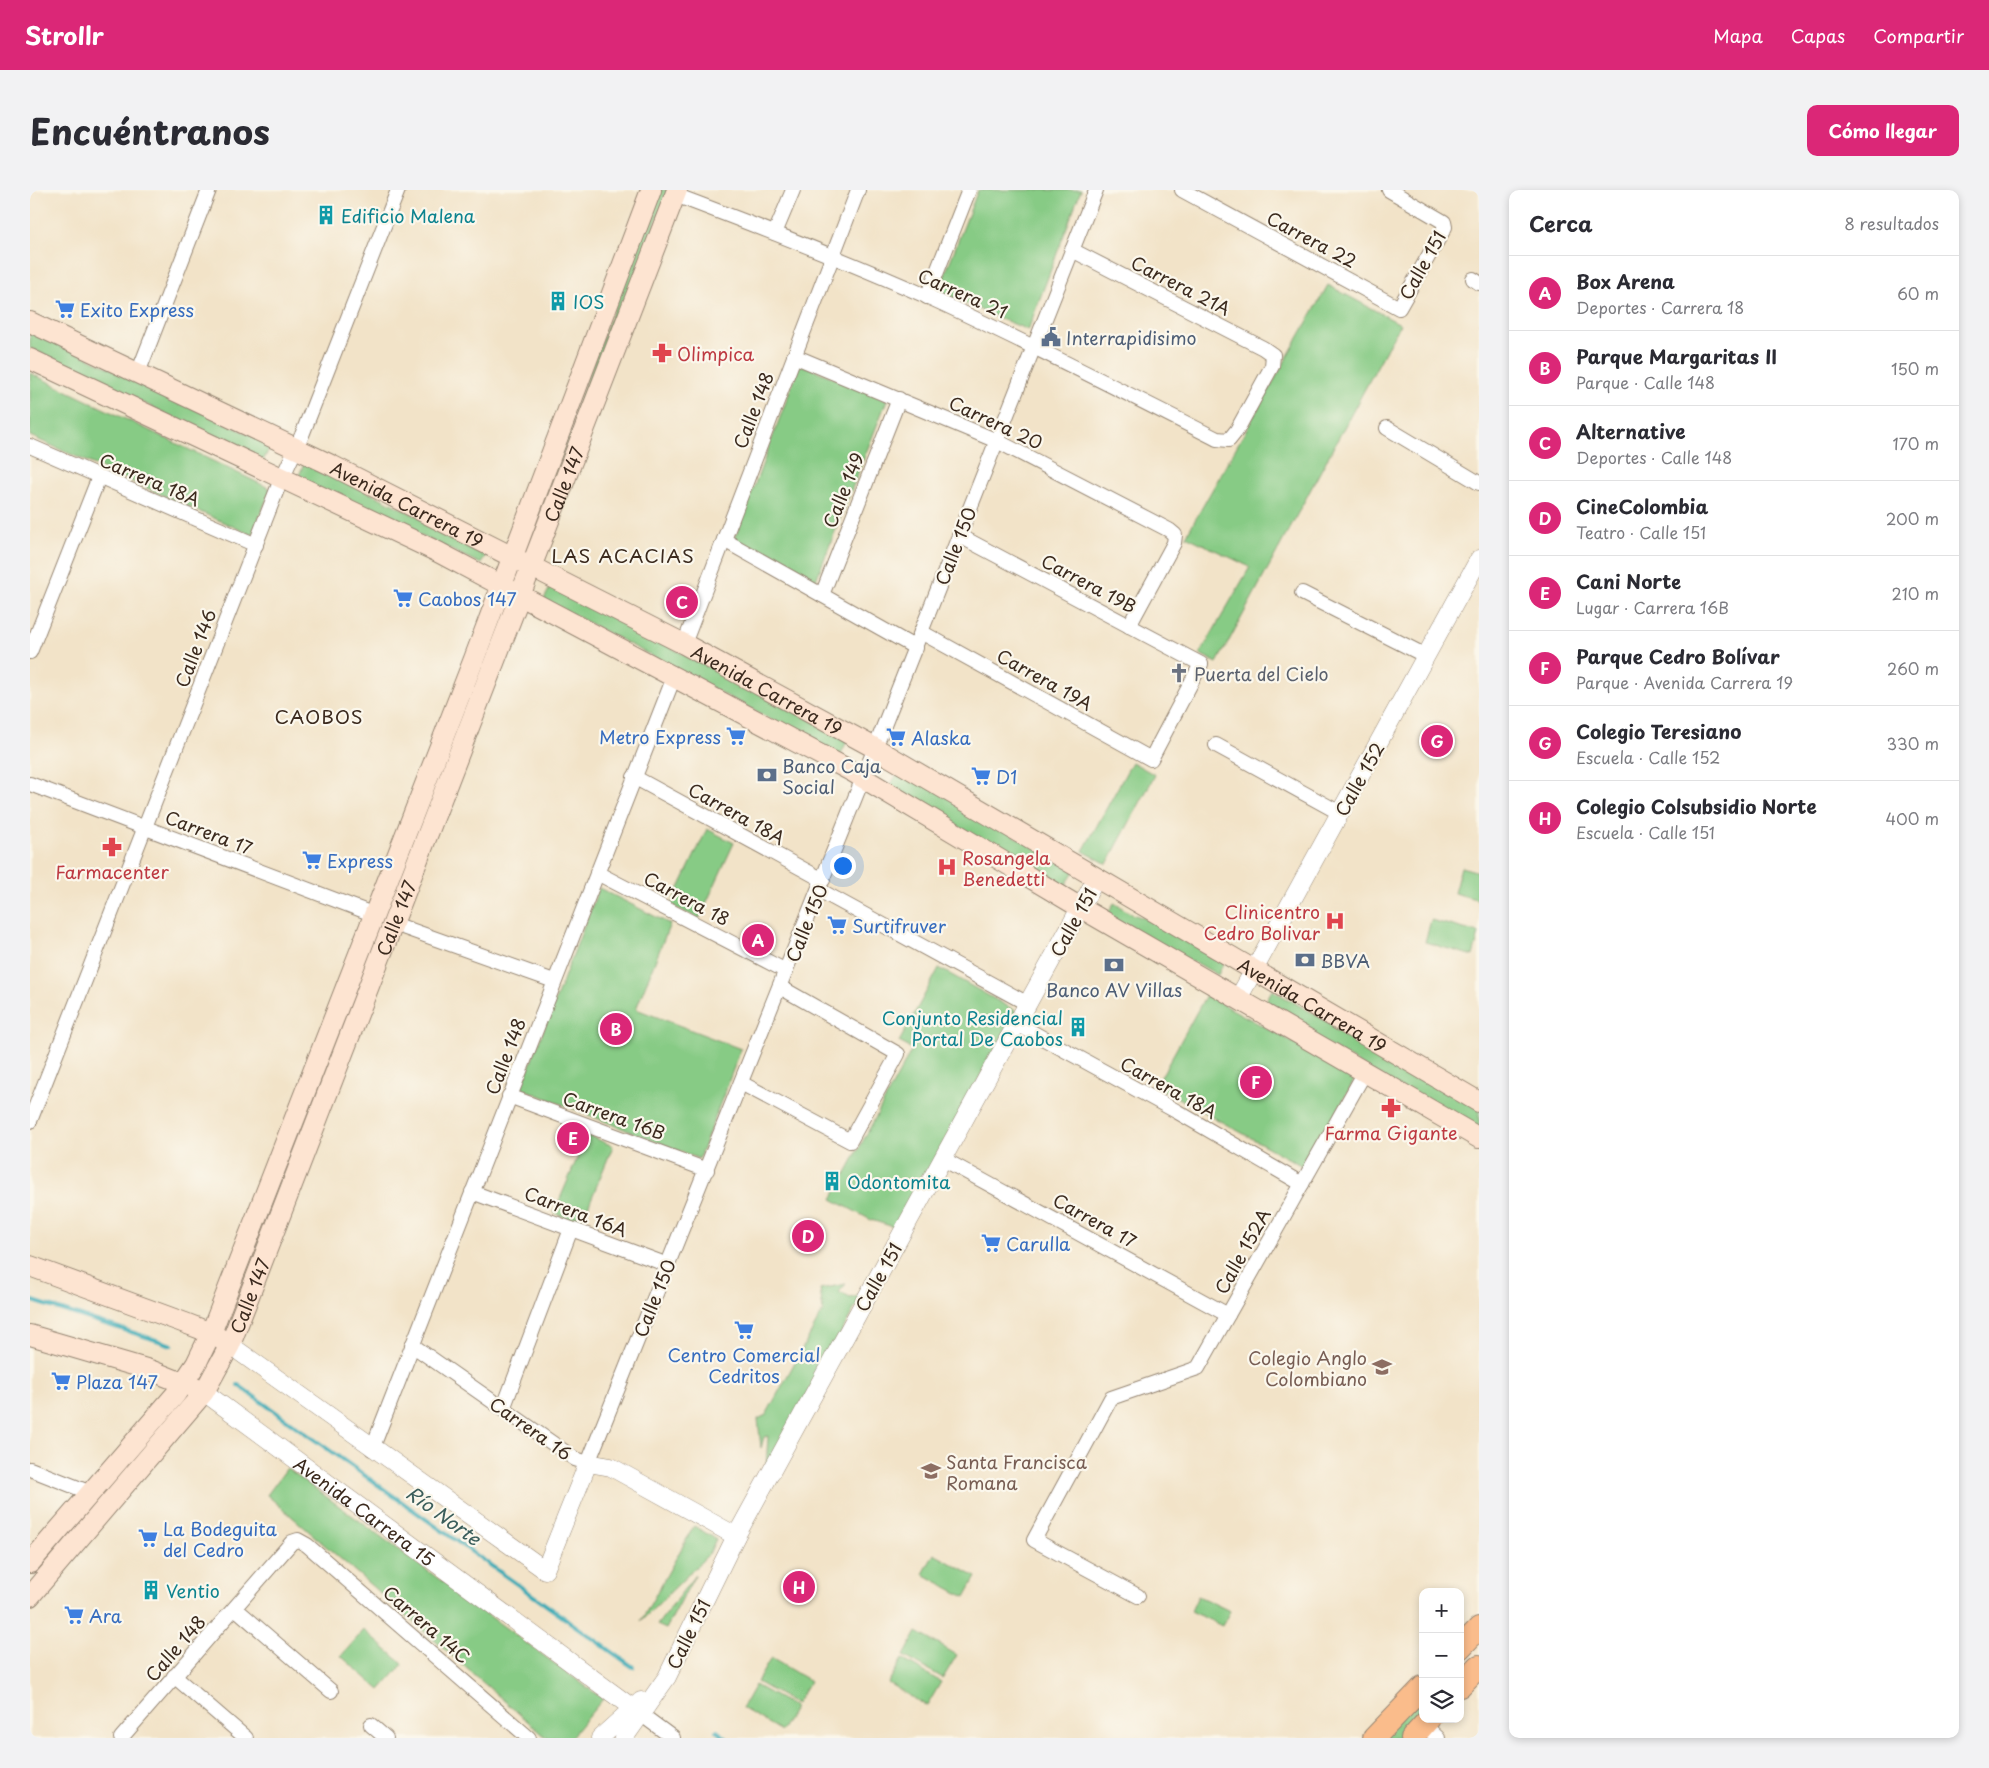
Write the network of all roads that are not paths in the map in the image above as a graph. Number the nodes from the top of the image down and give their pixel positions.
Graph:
1 (209, 190) edge
2 (398, 190) edge
3 (650, 190) edge
4 (793, 190) edge
5 (858, 190) edge
6 (969, 190) edge
7 (1096, 190) edge
8 (1182, 190) edge
9 (1389, 190) edge
10 (676, 193) edge
11 (776, 233) junction
12 (1072, 250) junction
13 (832, 257) junction
14 (927, 296) junction
15 (1399, 308) joint
16 (30, 322) edge
17 (1034, 346) junction
18 (794, 356) junction
19 (30, 358) edge
20 (138, 373) junction
21 (899, 399) junction
22 (564, 421) junction
23 (1387, 428) dead end
24 (585, 429) junction
25 (997, 440) junction
26 (1229, 440) joint
27 (30, 446) edge
28 (296, 448) junction
29 (99, 477) junction
30 (282, 478) junction
31 (1479, 483) edge
32 (960, 536) junction
33 (724, 540) junction
34 (256, 545) junction
35 (513, 556) junction
36 (1479, 559) edge
37 (533, 566) junction
38 (502, 585) junction
39 (1302, 593) dead end
40 (822, 594) junction
41 (521, 596) junction
42 (1129, 626) junction
43 (922, 632) junction
44 (684, 644) junction
45 (916, 648) junction
46 (30, 652) edge
47 (1426, 656) junction
48 (674, 677) junction
49 (1216, 745) dead end
50 (875, 748) junction
51 (1151, 759) joint
52 (634, 777) junction
53 (864, 778) junction
54 (30, 784) edge
55 (1340, 813) junction
56 (145, 828) junction
57 (597, 873) junction
58 (1096, 879) junction
59 (821, 885) junction
60 (1081, 908) junction
61 (375, 915) junction
62 (394, 924) junction
63 (786, 971) junction
64 (1253, 971) junction
65 (554, 981) junction
66 (780, 987) junction
67 (1238, 999) junction
68 (1028, 1004) junction
69 (1017, 1024) junction
70 (1365, 1072) junction
71 (741, 1083) junction
72 (509, 1096) junction
73 (1479, 1102) edge
74 (30, 1121) edge
75 (1479, 1138) edge
76 (943, 1159) junction
77 (706, 1170) junction
78 (1302, 1184) junction
79 (472, 1192) junction
80 (571, 1229) junction
81 (668, 1265) junction
82 (30, 1266) edge
83 (1228, 1315) junction
84 (211, 1333) junction
85 (30, 1335) edge
86 (230, 1345) junction
87 (412, 1345) junction
88 (184, 1382) junction
89 (204, 1392) junction
90 (503, 1409) junction
91 (372, 1448) junction
92 (588, 1464) junction
93 (30, 1470) edge
94 (91, 1493) junction
95 (736, 1536) junction
96 (298, 1540) joint
97 (30, 1563) edge
98 (30, 1596) edge
99 (1138, 1596) dead end
100 (235, 1608) junction
101 (1479, 1628) edge
102 (1464, 1644) edge
103 (1479, 1666) edge
104 (174, 1676) junction
105 (1464, 1682) edge
106 (332, 1691) dead end
107 (1419, 1691) edge
108 (637, 1712) junction
109 (371, 1725) dead end
110 (121, 1738) edge
111 (246, 1738) edge
112 (386, 1738) edge
113 (529, 1738) edge
114 (600, 1738) edge
115 (624, 1738) edge
116 (673, 1738) edge
117 (1374, 1738) edge

1 - 20 street
2 - 28 street, Calle 146
3 - 22 main road, Calle 147
4 - 11 street
5 - 13 street, Calle 148
6 - 14 street
7 - 12 street, Calle 150
8 - 15 street, Carrera 22
9 - 15 street, Calle 151
10 - 11 street, Carrera 21
10 - 24 main road, Calle 147
11 - 13 street, Carrera 21
12 - 17 street, Calle 150
12 - 26 street, Carrera 21A
13 - 14 street, Carrera 21
13 - 18 street, Calle 148
14 - 17 street, Carrera 21
16 - 20 main road, Avenida Carrera 19
17 - 25 street, Calle 150
17 - 26 street, Carrera 21
18 - 21 street, Carrera 20
18 - 33 street, Calle 148
19 - 30 main road, Avenida Carrera 19
20 - 28 main road, Avenida Carrera 19
21 - 25 street, Carrera 20
21 - 40 street, Calle 149
22 - 24 main road
22 - 35 main road, Calle 147
23 - 31 street
24 - 37 main road, Calle 147
25 - 32 street, Calle 150
25 - 42 street, Carrera 20
27 - 29 street, Carrera 18A
28 - 30 street, Calle 146
28 - 35 main road, Avenida Carrera 19
29 - 34 street, Carrera 18A
29 - 46 street
30 - 34 street, Calle 146
30 - 38 main road, Avenida Carrera 19
32 - 42 street, Carrera 19B
32 - 43 street, Calle 150
33 - 40 street
33 - 44 street, Calle 148
34 - 56 street, Calle 146
35 - 37 main road, Avenida Carrera 19
35 - 38 main road, Calle 147
36 - 47 street, Calle 152
37 - 41 main road, Calle 147
37 - 44 main road, Avenida Carrera 19
38 - 41 main road, Avenida Carrera 19
38 - 61 main road, Calle 147
39 - 47 street
40 - 45 street
41 - 48 main road, Avenida Carrera 19
41 - 62 main road, Calle 147
42 - 51 street, Carrera 19B
43 - 45 street, Calle 150
43 - 51 street, Carrera 19A
44 - 50 main road, Avenida Carrera 19
45 - 50 street, Calle 150
47 - 55 street, Calle 152
48 - 52 street, Calle 148
48 - 53 main road, Avenida Carrera 19
49 - 55 street
50 - 53 street, Calle 150
50 - 58 main road, Avenida Carrera 19
52 - 57 street, Calle 148
52 - 59 street, Carrera 18A
53 - 59 street, Calle 150
53 - 60 main road, Avenida Carrera 19
54 - 56 street, Carrera 17
55 - 64 street, Calle 152
56 - 61 street, Carrera 17
56 - 74 street, Calle 146
57 - 63 street, Carrera 18
57 - 65 street, Calle 148
58 - 60 street, Calle 151
58 - 64 main road, Avenida Carrera 19
59 - 63 street, Calle 150
59 - 68 street, Carrera 18A
60 - 67 main road, Avenida Carrera 19
60 - 68 street, Calle 151
61 - 84 main road, Calle 147
62 - 65 street
62 - 86 main road, Calle 147
63 - 66 street, Calle 150
64 - 67 street, Calle 152
64 - 73 main road, Avenida Carrera 19
65 - 72 street, Calle 148
66 - 71 street, Calle 150
66 - 71 street
67 - 70 main road, Avenida Carrera 19
68 - 69 street, Calle 151
69 - 76 street, Calle 151
69 - 78 street, Carrera 18A
70 - 75 main road, Avenida Carrera 19
70 - 78 street, Calle 152A
71 - 77 street, Calle 150
72 - 77 street, Carrera 16B
72 - 79 street, Calle 148
76 - 83 street, Carrera 17
76 - 95 street, Calle 151
77 - 81 street, Calle 150
78 - 83 street, Calle 152A
79 - 80 street, Carrera 16A
79 - 87 street, Calle 148
80 - 81 street, Carrera 16A
80 - 90 street
81 - 92 street, Calle 150
82 - 84 main road
83 - 99 street, Calle 152A
84 - 86 main road
84 - 88 main road, Calle 147
85 - 88 main road, Avenida Carrera 15
86 - 89 main road, Calle 147
86 - 91 street
87 - 90 street, Carrera 16
87 - 91 street, Calle 148
88 - 89 main road, Avenida Carrera 15
88 - 94 main road, Calle 147
89 - 98 main road, Calle 147
89 - 108 street, Avenida Carrera 15
90 - 92 street, Carrera 16
91 - 92 street, Calle 150
92 - 95 street, Carrera 16
93 - 94 street
94 - 97 main road, Calle 147
95 - 108 street, Calle 151
96 - 100 street, Calle 148
96 - 113 street, Carrera 14C
100 - 104 street, Calle 148
100 - 106 street
101 - 102 main road
103 - 105 main road
104 - 110 street, Calle 148
104 - 111 street
107 - 117 main road
108 - 114 street, Calle 151
108 - 115 street, Calle 151
108 - 116 street, Avenida Carrera 15
109 - 112 street

